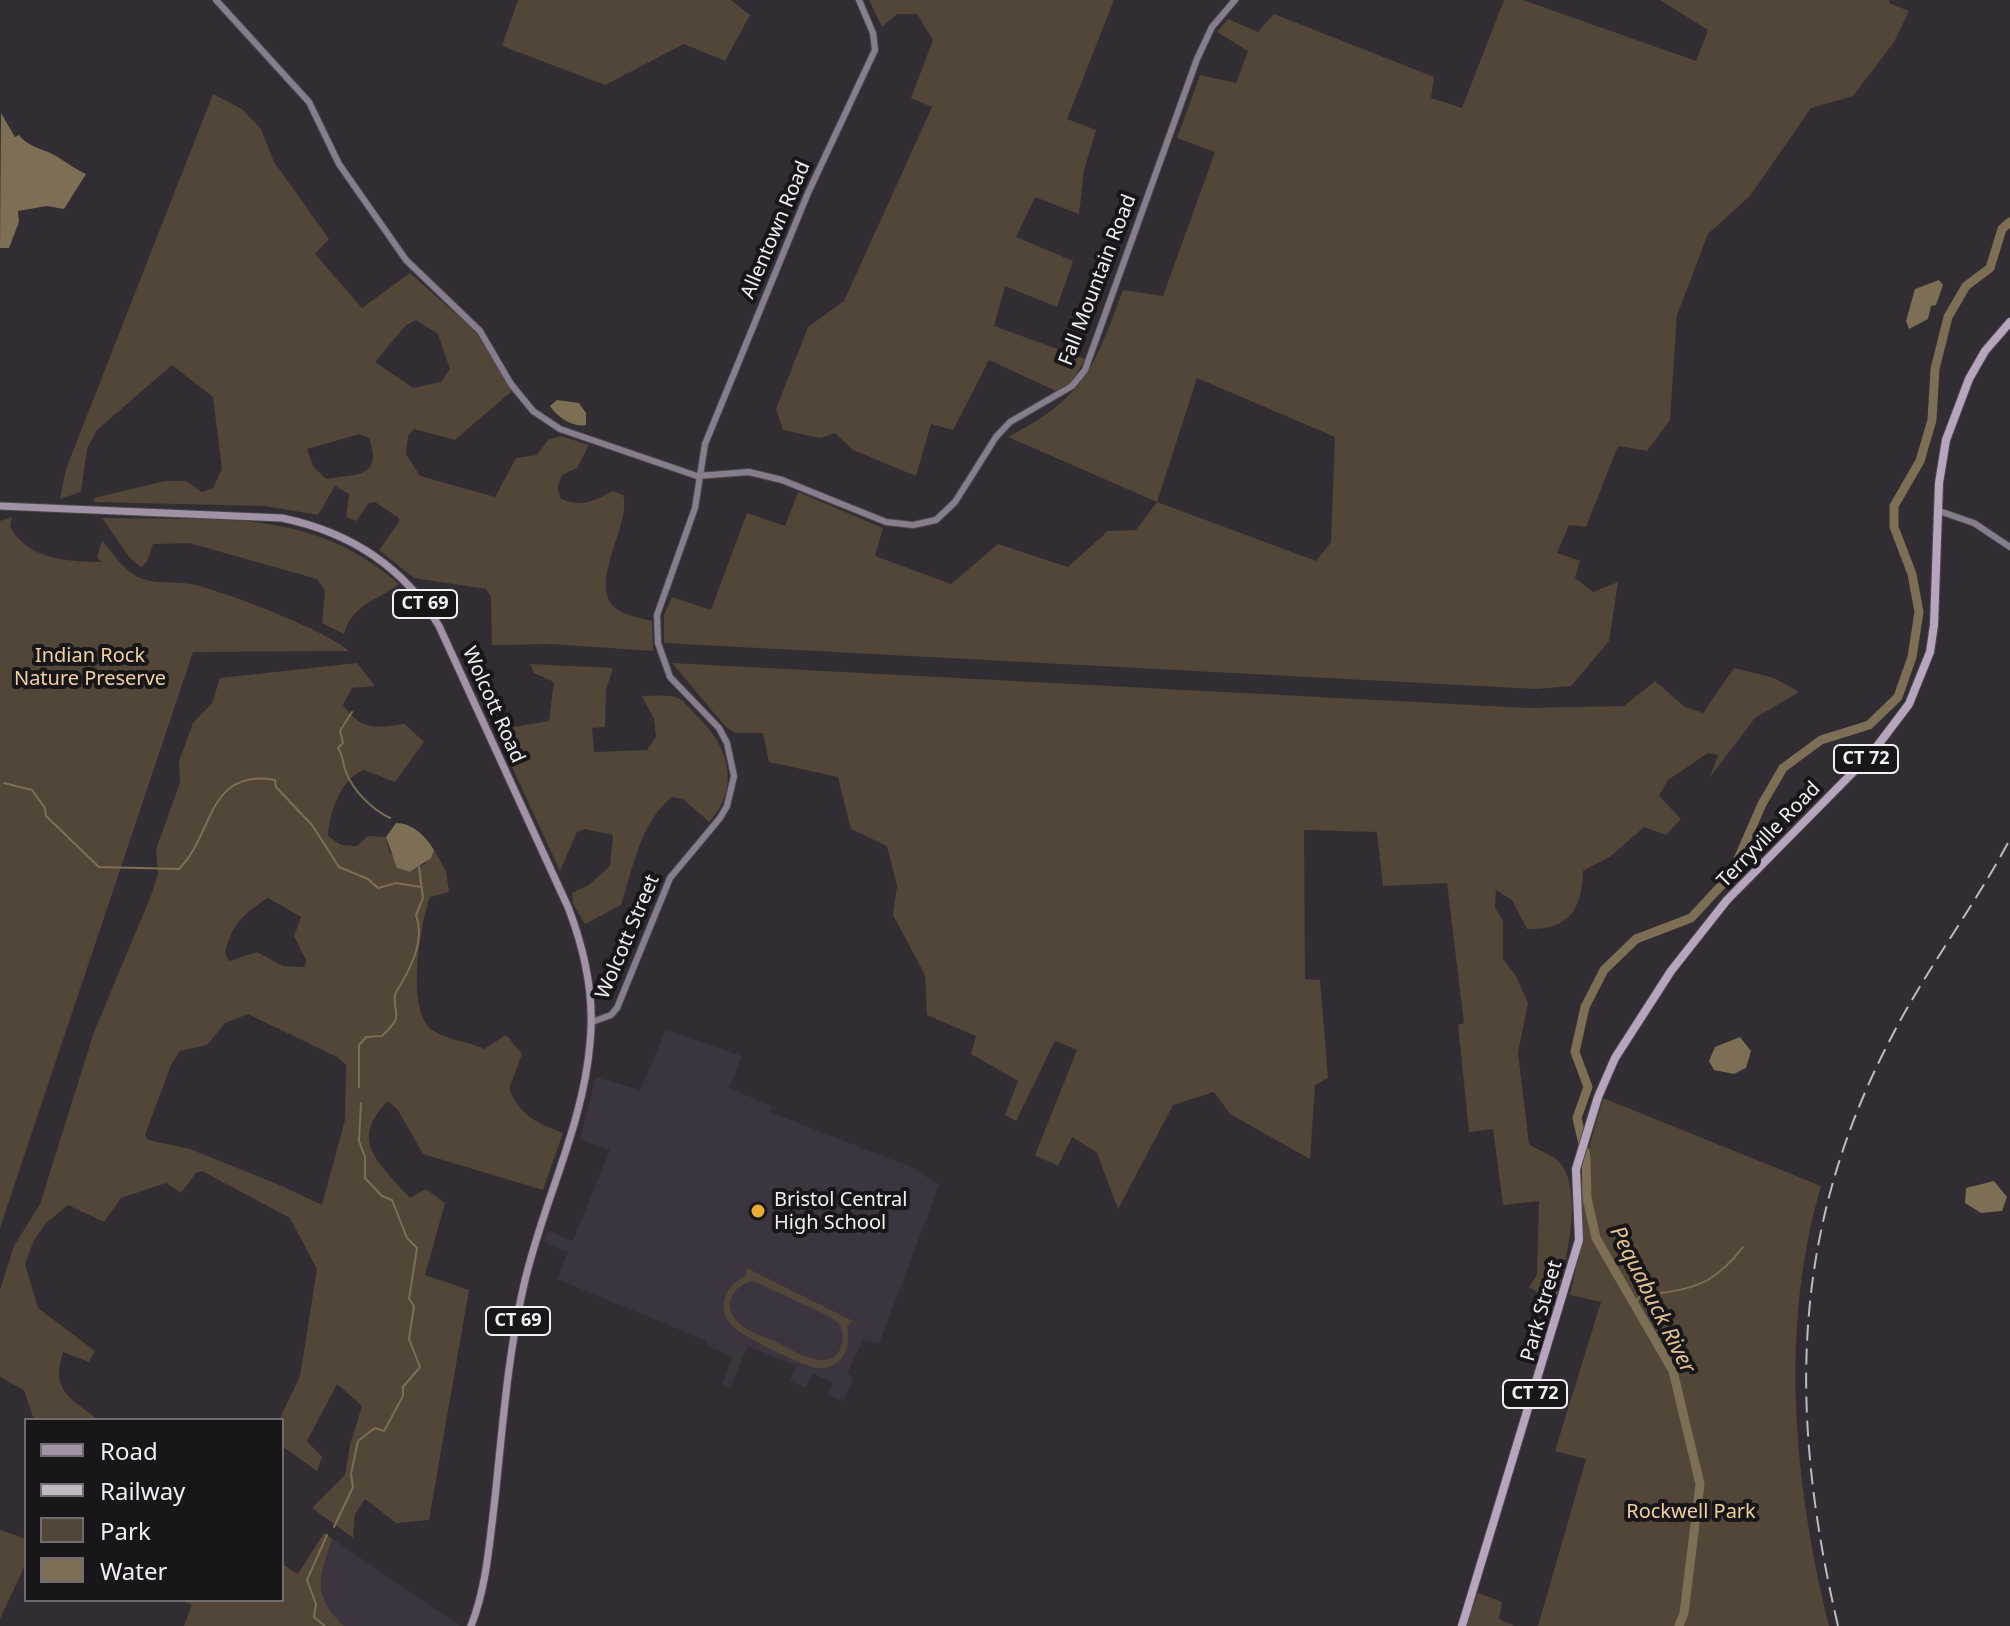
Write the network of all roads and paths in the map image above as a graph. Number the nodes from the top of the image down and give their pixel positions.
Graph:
1 (216, 0) edge
2 (859, 0) edge
3 (1235, 0) edge
4 (2010, 322) edge
5 (697, 476) junction
6 (0, 506) edge
7 (1939, 511) junction
8 (2010, 547) edge
9 (592, 1022) junction
10 (1585, 1137) joint
11 (471, 1626) edge
12 (1462, 1626) edge

1 - 5 main road
2 - 5 main road, Allentown Road
3 - 5 main road, Fall Mountain Road
4 - 7 highway, Terryville Road / CT 72
5 - 9 main road, Wolcott Street
6 - 9 main road, Wolcott Road / CT 69
7 - 8 main road
7 - 10 highway, Terryville Road / CT 72
9 - 11 main road, Wolcott Street / CT 69
10 - 12 highway, Park Street / CT 72

